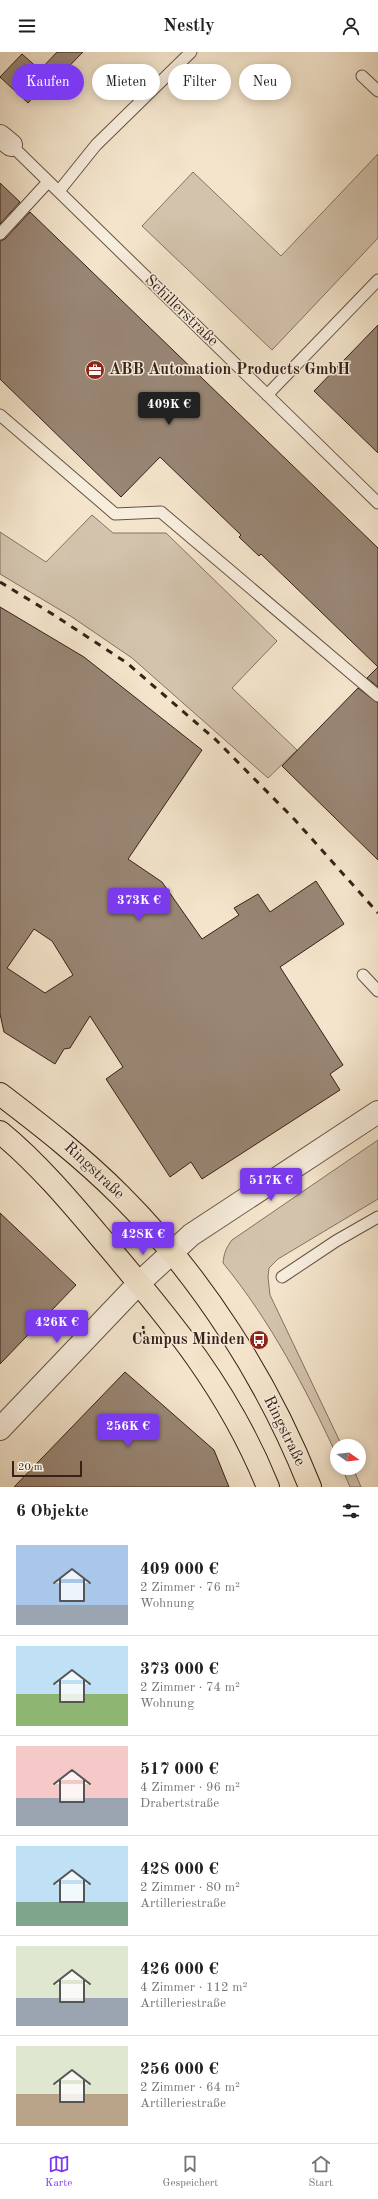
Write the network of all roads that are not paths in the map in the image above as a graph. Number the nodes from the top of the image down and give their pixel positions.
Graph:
1 (191, 52) edge
2 (362, 76) dead end
3 (378, 91) edge
4 (5, 141) edge
5 (48, 182) junction
6 (59, 191) junction
7 (0, 234) edge
8 (378, 280) edge
9 (267, 395) junction
10 (0, 415) edge
11 (378, 504) edge
12 (378, 696) edge
13 (363, 974) dead end
14 (378, 991) edge
15 (0, 1094) edge
16 (378, 1112) edge
17 (0, 1132) edge
18 (378, 1217) edge
19 (171, 1252) junction
20 (282, 1276) dead end
21 (139, 1283) junction
22 (0, 1429) edge
23 (268, 1487) edge
24 (310, 1487) edge

1 - 6 lane
2 - 3 lane
4 - 5 lane, Schillerstraße
5 - 6 lane, Schillerstraße
5 - 7 lane
6 - 9 lane, Schillerstraße
8 - 9 lane
9 - 11 lane, Schillerstraße
10 - 12 lane
13 - 14 lane
15 - 19 main road, Ringstraße
16 - 19 street
17 - 21 main road
18 - 20 lane
19 - 21 street
19 - 24 main road, Ringstraße
21 - 22 street
21 - 23 main road

